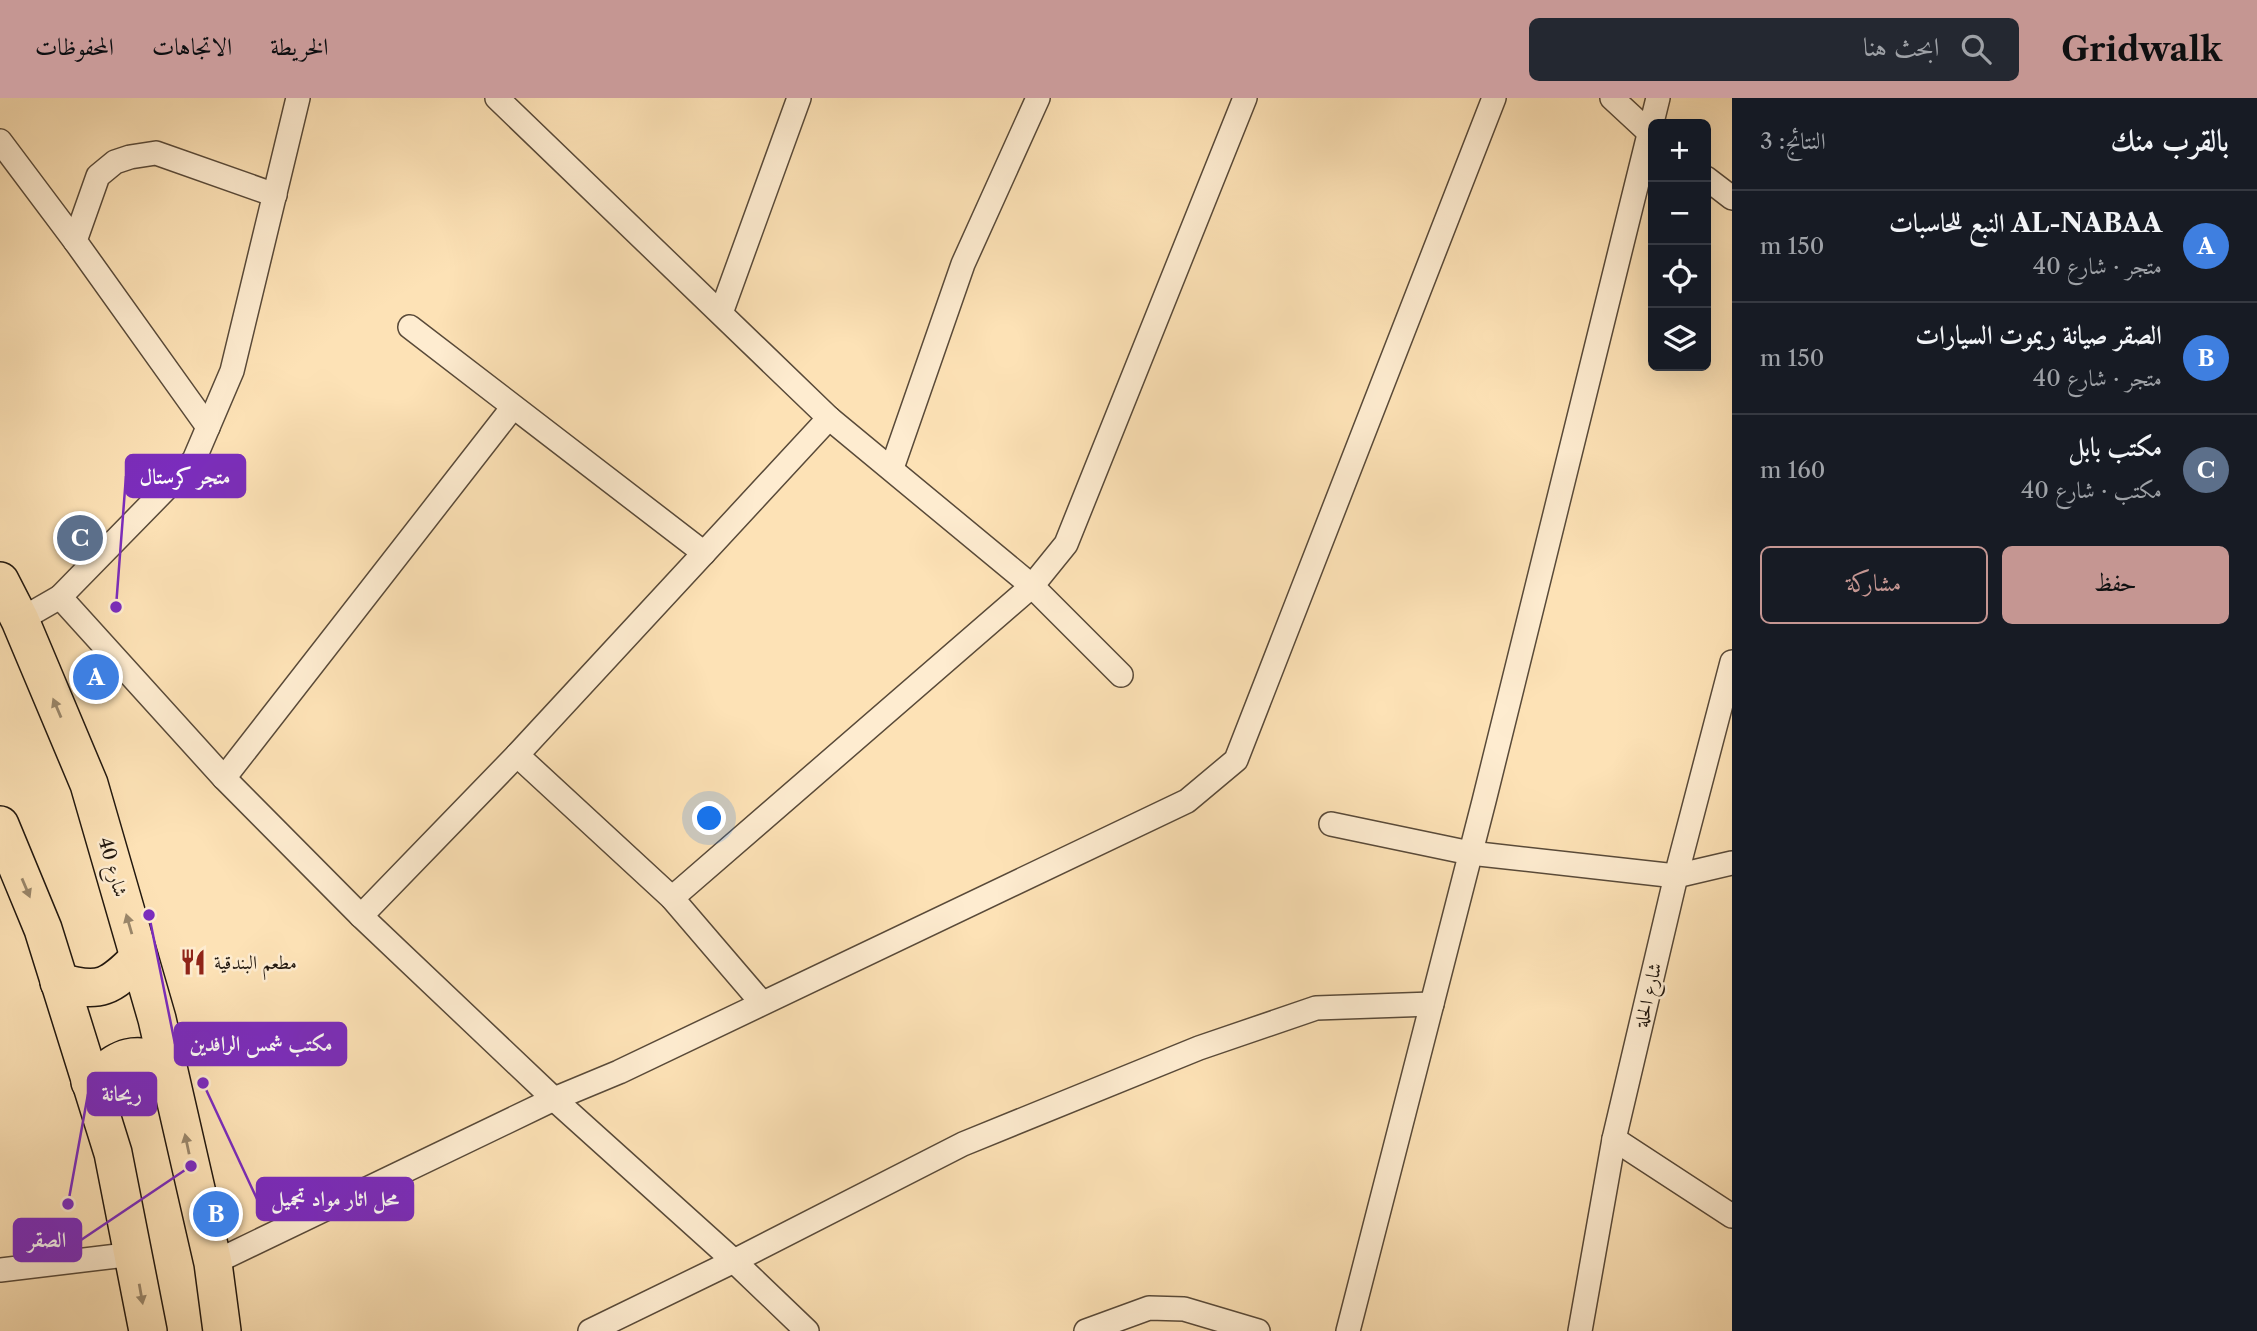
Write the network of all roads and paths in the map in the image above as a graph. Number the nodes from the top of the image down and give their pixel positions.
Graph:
1 (298, 98) edge
2 (497, 98) edge
3 (799, 98) edge
4 (1038, 98) edge
5 (1245, 98) edge
6 (1494, 98) edge
7 (1612, 98) edge
8 (1658, 98) edge
9 (1655, 119) edge
10 (1648, 131) edge
11 (0, 141) edge
12 (1648, 151) edge
13 (1711, 182) edge
14 (275, 195) junction
15 (1732, 198) edge
16 (75, 241) junction
17 (721, 313) junction
18 (410, 327) dead end
19 (513, 407) junction
20 (829, 418) junction
21 (208, 427) junction
22 (892, 468) junction
23 (704, 553) junction
24 (0, 580) edge
25 (1032, 586) junction
26 (60, 597) junction
27 (20, 620) junction
28 (1732, 662) edge
29 (1121, 675) dead end
30 (517, 755) junction
31 (224, 778) junction
32 (1331, 824) dead end
33 (0, 825) edge
34 (1470, 853) junction
35 (1732, 863) edge
36 (1676, 876) junction
37 (672, 898) junction
38 (362, 916) junction
39 (139, 958) junction
40 (60, 982) junction
41 (762, 1003) junction
42 (1432, 1004) junction
43 (167, 1061) junction
44 (90, 1082) junction
45 (554, 1099) junction
46 (1614, 1139) junction
47 (1732, 1216) edge
48 (134, 1254) junction
49 (734, 1261) junction
50 (213, 1263) junction
51 (0, 1270) edge
52 (148, 1331) edge
53 (222, 1331) edge
54 (590, 1331) edge
55 (807, 1331) edge
56 (1086, 1331) edge
57 (1258, 1331) edge
58 (1348, 1331) edge
59 (1580, 1331) edge

1 - 14 street
2 - 17 street
3 - 17 street
4 - 22 street
5 - 25 street
6 - 41 street
7 - 10 street
8 - 9 street
11 - 16 street
12 - 34 street
13 - 15 street
14 - 16 street
14 - 21 street
16 - 21 street
17 - 20 street
18 - 19 street
19 - 23 street
19 - 31 street
20 - 22 street
20 - 23 street
21 - 26 street
22 - 25 street
23 - 30 street
24 - 27 main road, شارع 40
25 - 29 street
25 - 37 street
26 - 27 street
26 - 31 street
39 -> 27 main road, شارع 40
28 - 36 street, شارع الحلة
30 - 37 street
30 - 38 street
31 - 38 street
32 - 34 street
33 -> 40 main road
34 - 36 street
34 - 42 street
35 - 36 street
36 - 46 street, شارع الحلة
37 - 41 street
38 - 45 street
39 - 40 main road
39 - 43 main road, شارع 40
40 - 44 main road
41 - 45 street
42 - 49 street
42 - 58 street
43 - 44 main road
50 -> 43 main road, شارع 40
44 - 48 main road
45 - 49 street
45 - 50 street
46 - 47 street
46 - 59 street, شارع الحلة
48 - 51 street
48 -> 52 main road
49 - 54 street
49 - 55 street
50 - 53 main road, شارع 40
56 - 57 street

